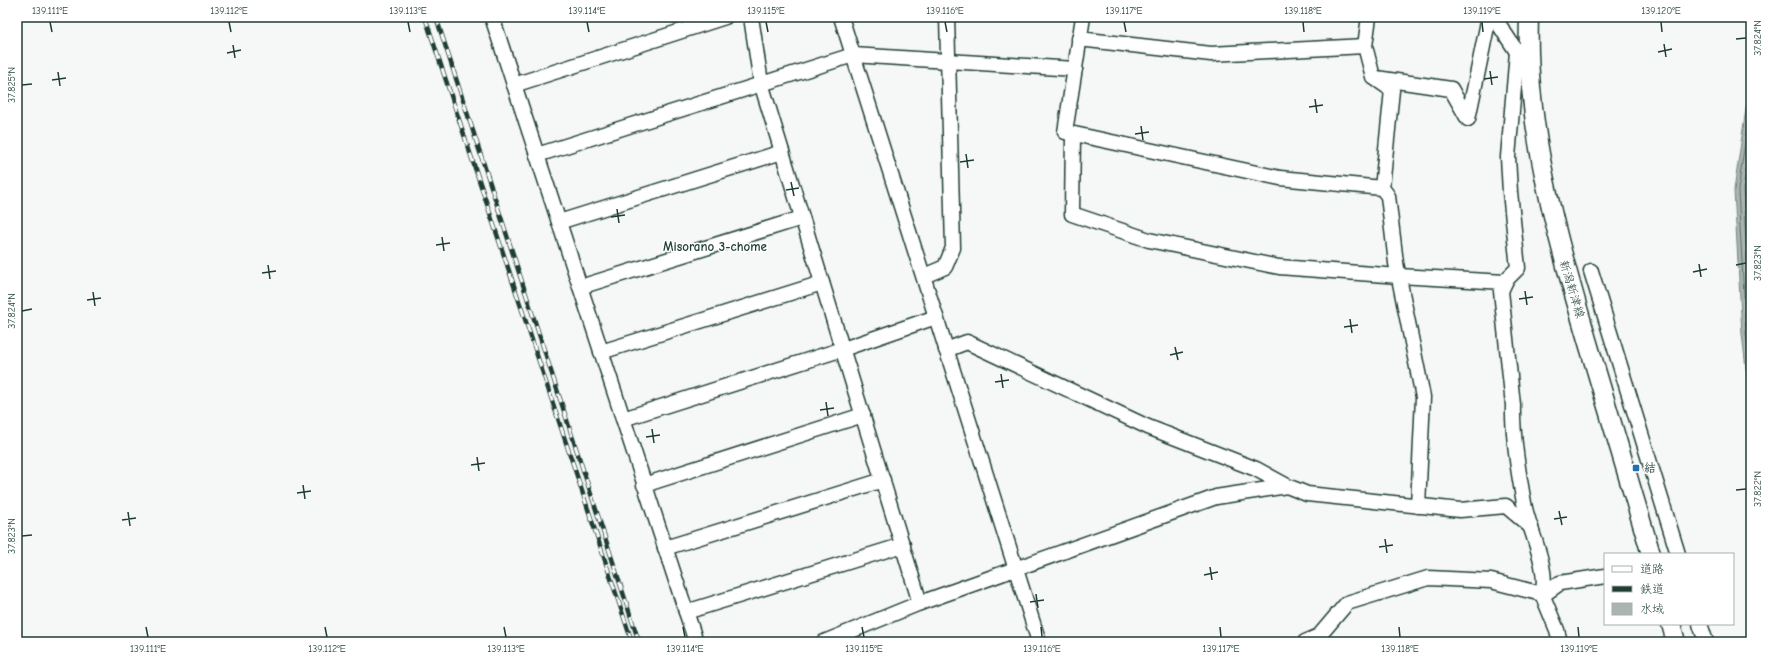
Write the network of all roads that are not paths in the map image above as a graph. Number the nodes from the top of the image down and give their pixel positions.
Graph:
1 (492, 17) edge
2 (725, 17) edge
3 (751, 17) edge
4 (841, 17) edge
5 (947, 17) edge
6 (1083, 17) edge
7 (1369, 17) edge
8 (1489, 17) edge
9 (1494, 17) edge
10 (1530, 17) edge
11 (1079, 39) junction
12 (1366, 46) junction
13 (1517, 52) junction
14 (853, 55) junction
15 (949, 60) junction
16 (1075, 69) junction
17 (1373, 77) junction
18 (761, 83) junction
19 (514, 85) junction
20 (1531, 87) junction
21 (1073, 134) junction
22 (782, 152) junction
23 (537, 155) junction
24 (1382, 188) junction
25 (802, 218) junction
26 (559, 222) junction
27 (1591, 271) dead end
28 (924, 276) junction
29 (1399, 276) junction
30 (1505, 282) junction
31 (822, 283) junction
32 (580, 287) junction
33 (936, 317) junction
34 (843, 349) junction
35 (946, 350) junction
36 (601, 352) junction
37 (863, 415) junction
38 (623, 419) junction
39 (883, 480) junction
40 (644, 485) junction
41 (1286, 486) junction
42 (1418, 506) junction
43 (1531, 526) junction
44 (903, 545) junction
45 (665, 548) junction
46 (1651, 553) edge
47 (1678, 553) edge
48 (1016, 568) junction
49 (1604, 576) edge
50 (1543, 594) junction
51 (920, 603) junction
52 (686, 612) junction
53 (1671, 625) edge
54 (1700, 625) edge
55 (696, 642) edge
56 (824, 642) edge
57 (1039, 642) edge
58 (1305, 642) edge
59 (1560, 642) edge
60 (1676, 642) edge
61 (1706, 642) edge

1 - 19 street
2 - 19 street
3 - 18 street
4 - 14 street
5 - 15 street
6 - 11 street
7 - 12 street
8 - 17 street
9 - 13 street
10 - 20 main road, 新潟新津線
11 - 12 street
11 - 16 street
12 - 17 street
13 - 20 street
13 - 30 street
14 - 15 street
14 - 18 street
14 - 28 street
15 - 16 street
15 - 28 street
16 - 21 street
17 - 24 street
18 - 22 street
18 - 23 street
19 - 23 street
20 - 46 main road, 新潟新津線
21 - 24 street
21 - 29 street
22 - 25 street
22 - 26 street
23 - 26 street
24 - 29 street
25 - 31 street
25 - 32 street
26 - 32 street
27 - 47 street
28 - 33 street
29 - 30 street
29 - 42 street
30 - 43 street
31 - 34 street
31 - 36 street
32 - 36 street
33 - 34 street
33 - 35 street
34 - 37 street
34 - 38 street
35 - 41 street
35 - 48 street
36 - 38 street
37 - 39 street
37 - 40 street
38 - 40 street
39 - 44 street
39 - 45 street
40 - 45 street
41 - 42 street
41 - 48 street
42 - 43 street
43 - 50 street
44 - 51 street
44 - 52 street
45 - 52 street
48 - 51 street
48 - 57 street
49 - 50 street
50 - 58 street
50 - 59 street
51 - 56 street
52 - 55 street
53 - 60 main road
54 - 61 street

